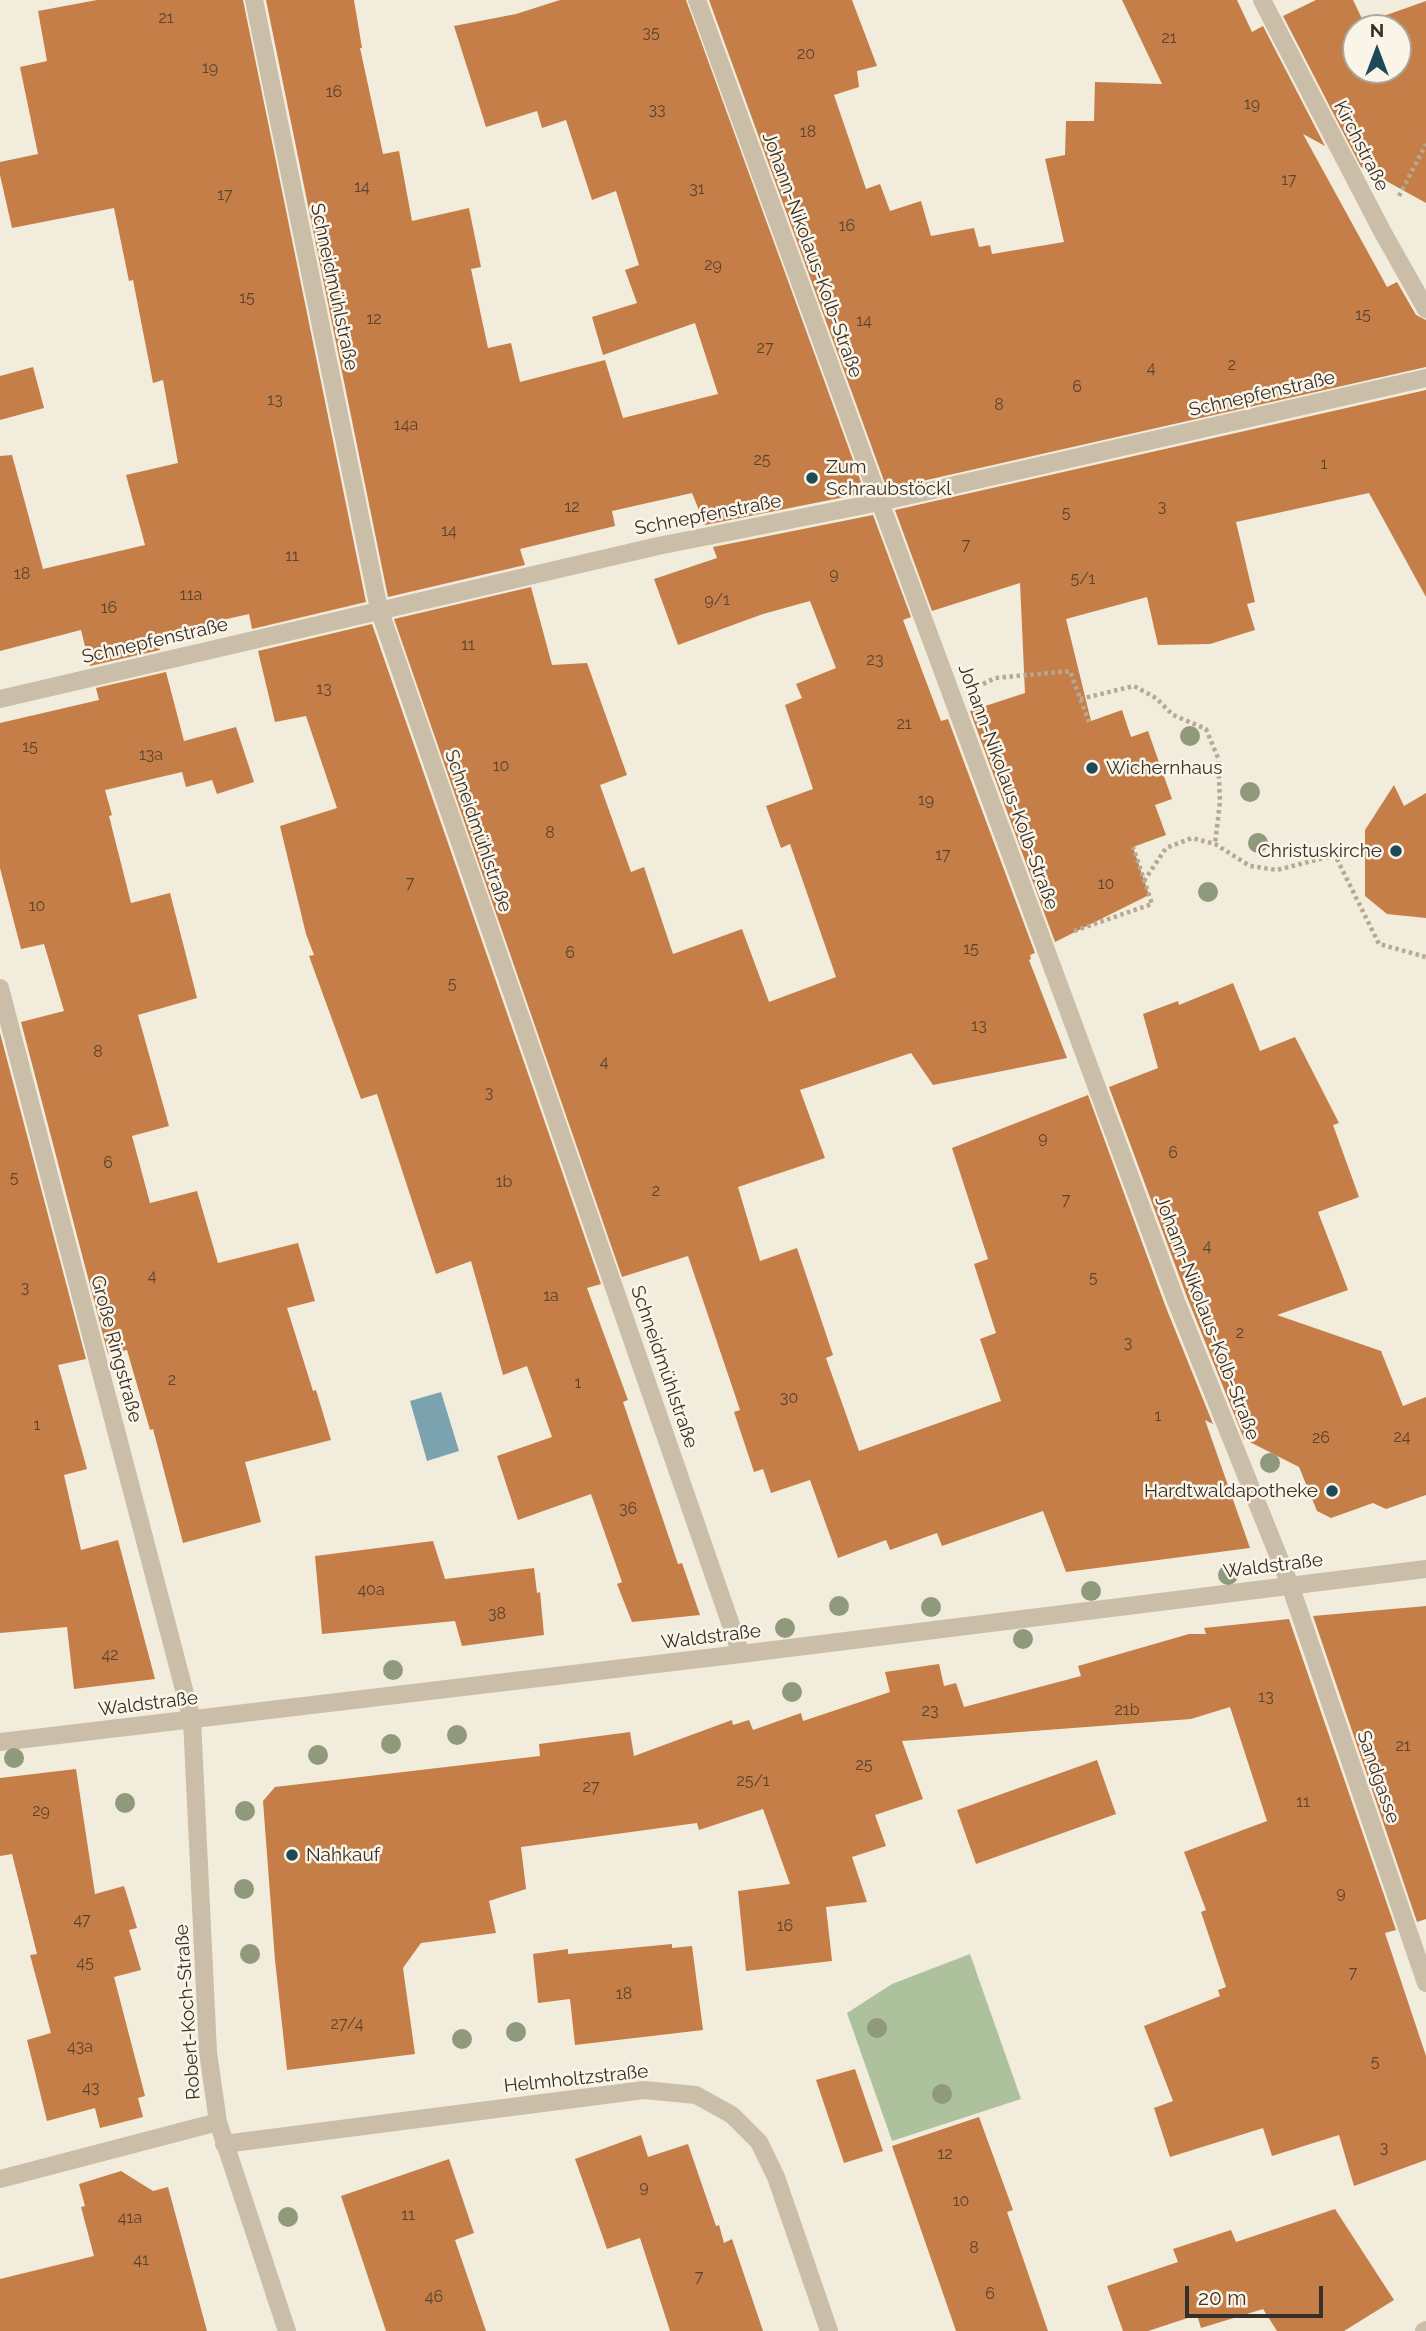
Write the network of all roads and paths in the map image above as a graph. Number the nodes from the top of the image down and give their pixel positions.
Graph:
1 (254, 0) edge
2 (697, 0) edge
3 (1262, 0) edge
4 (1426, 144) edge
5 (1382, 231) junction
6 (1426, 309) edge
7 (1426, 378) edge
8 (880, 502) junction
9 (379, 609) junction
10 (952, 697) junction
11 (0, 699) edge
12 (1080, 699) junction
13 (1089, 722) dead end
14 (1215, 844) junction
15 (1133, 847) dead end
16 (1144, 881) junction
17 (1044, 943) junction
18 (1426, 957) edge
19 (0, 988) edge
20 (1426, 1569) edge
21 (1290, 1585) junction
22 (741, 1654) junction
23 (192, 1720) junction
24 (0, 1742) edge
25 (1426, 1983) edge
26 (218, 2122) junction
27 (224, 2144) junction
28 (0, 2179) edge
29 (287, 2331) edge
30 (829, 2331) edge

1 - 9 street, Schneidmühlstraße
2 - 8 street, Johann-Nikolaus-Kolb-Straße
3 - 5 street, Kirchstraße
4 - 5 path
5 - 6 street, Kirchstraße
7 - 8 street, Schnepfenstraße
8 - 9 street, Schnepfenstraße
8 - 10 street, Johann-Nikolaus-Kolb-Straße
9 - 11 street, Schnepfenstraße
9 - 22 street, Schneidmühlstraße
10 - 12 path
10 - 17 street, Johann-Nikolaus-Kolb-Straße
12 - 13 path
12 - 14 path
14 - 16 path
14 - 18 path
15 - 16 path
16 - 17 path
17 - 21 street, Johann-Nikolaus-Kolb-Straße
19 - 23 street, Große Ringstraße
20 - 21 street, Waldstraße
21 - 22 street, Waldstraße
21 - 25 street, Sandgasse
22 - 23 street, Waldstraße
23 - 24 street, Waldstraße
23 - 26 street, Robert-Koch-Straße
26 - 27 street, Robert-Koch-Straße
26 - 28 street
27 - 29 street, Robert-Koch-Straße
27 - 30 street, Helmholtzstraße

